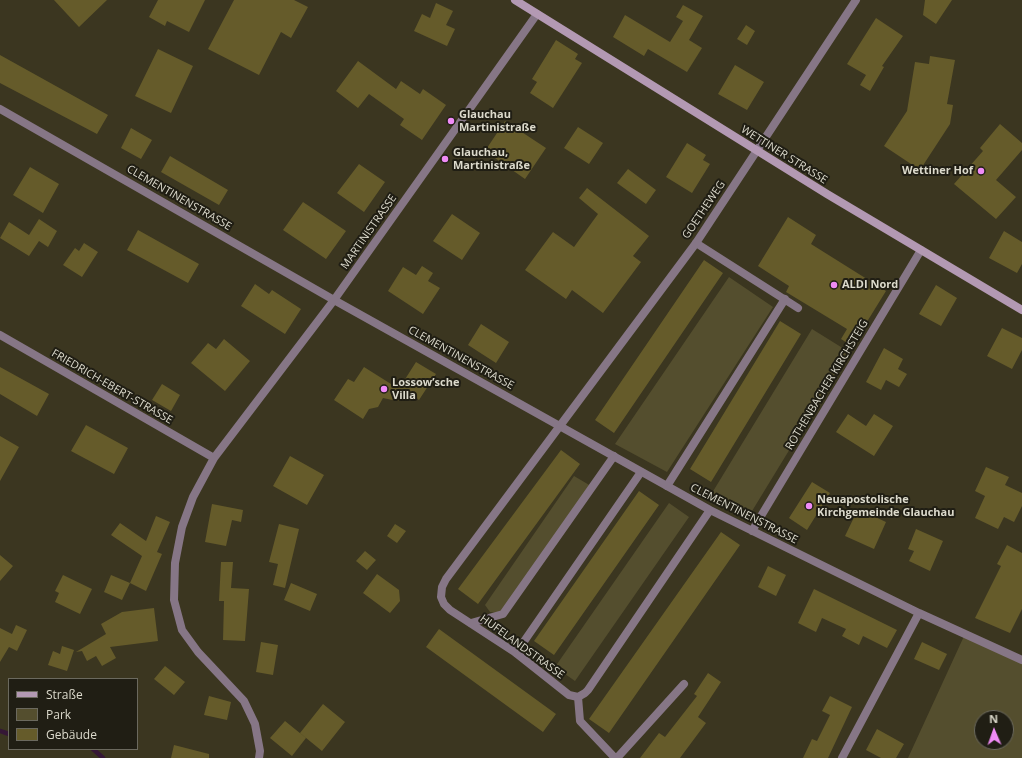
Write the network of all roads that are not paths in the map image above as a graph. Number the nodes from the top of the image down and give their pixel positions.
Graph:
1 (515, 0) edge
2 (856, 0) edge
3 (537, 14) junction
4 (0, 108) edge
5 (757, 151) junction
6 (696, 243) junction
7 (922, 250) junction
8 (785, 299) junction
9 (334, 300) junction
10 (798, 308) dead end
11 (1022, 310) edge
12 (0, 335) edge
13 (560, 426) junction
14 (614, 456) junction
15 (214, 458) junction
16 (641, 472) junction
17 (667, 486) junction
18 (710, 510) junction
19 (752, 531) junction
20 (919, 613) junction
21 (471, 623) junction
22 (516, 653) junction
23 (1022, 660) edge
24 (684, 684) dead end
25 (578, 697) junction
26 (259, 758) edge
27 (616, 758) edge
28 (842, 758) edge

1 - 3 street, WETTINER STRASSE
2 - 5 street, GOETHEWEG
3 - 5 street, WETTINER STRASSE
3 - 9 street, MARTINISTRASSE
4 - 9 street, CLEMENTINENSTRASSE
5 - 6 street, GOETHEWEG
5 - 7 street, WETTINER STRASSE
6 - 8 street
6 - 13 street, GOETHEWEG
7 - 11 street, WETTINER STRASSE
7 - 19 street, ROTHENBACHER KIRCHSTEIG
8 - 10 street
8 - 17 street
9 - 13 street, CLEMENTINENSTRASSE
9 - 15 street, MARTINISTRASSE
12 - 15 street, FRIEDRICH-EBERT-STRASSE
13 - 14 street, CLEMENTINENSTRASSE
13 - 21 street, HUFELANDSTRASSE
14 - 16 street, CLEMENTINENSTRASSE
14 - 21 street
15 - 26 street, MARTINISTRASSE
16 - 17 street, CLEMENTINENSTRASSE
16 - 22 street
17 - 18 street, CLEMENTINENSTRASSE
18 - 19 street, CLEMENTINENSTRASSE
18 - 25 street
19 - 20 street, CLEMENTINENSTRASSE
20 - 23 street, CLEMENTINENSTRASSE
20 - 28 street
21 - 22 street, HUFELANDSTRASSE
22 - 25 street, HUFELANDSTRASSE
24 - 27 street
25 - 27 street

